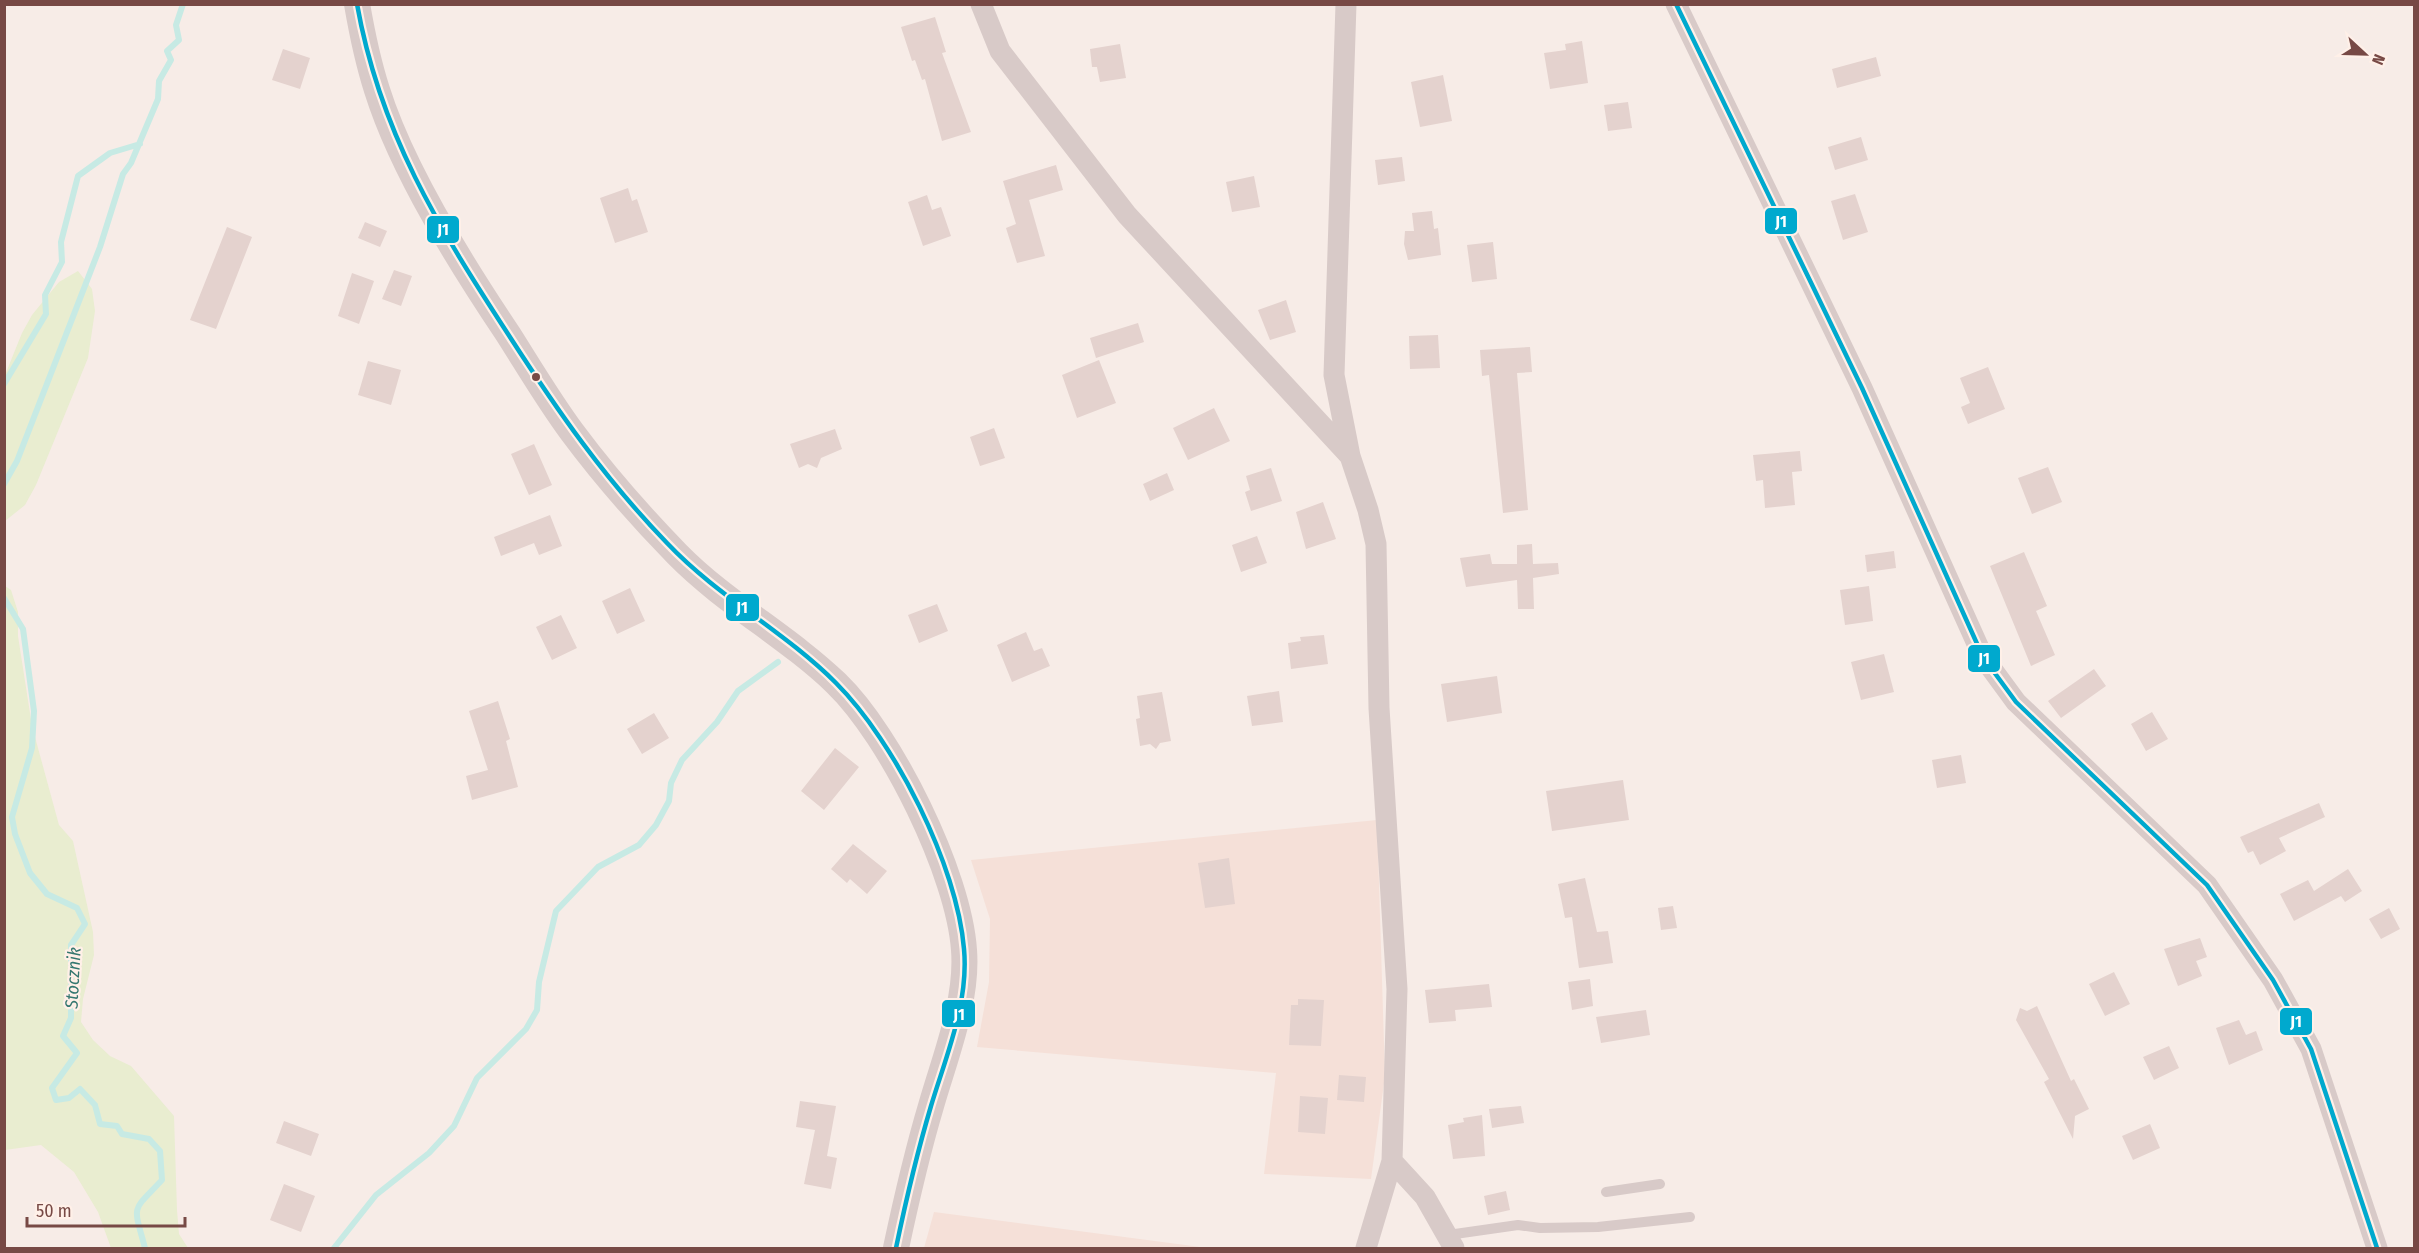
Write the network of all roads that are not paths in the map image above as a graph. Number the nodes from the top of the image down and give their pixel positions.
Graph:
1 (357, 4) edge
2 (981, 4) edge
3 (1346, 4) edge
4 (1676, 4) edge
5 (1350, 456) junction
6 (1392, 1161) junction
7 (1660, 1184) dead end
8 (1606, 1192) dead end
9 (1690, 1217) dead end
10 (1451, 1242) edge
11 (896, 1248) edge
12 (1366, 1248) edge
13 (2377, 1248) edge

1 - 11 street
2 - 5 street
3 - 5 street
4 - 13 street
5 - 6 street
6 - 10 street
6 - 12 street
7 - 8 lane
9 - 10 lane

